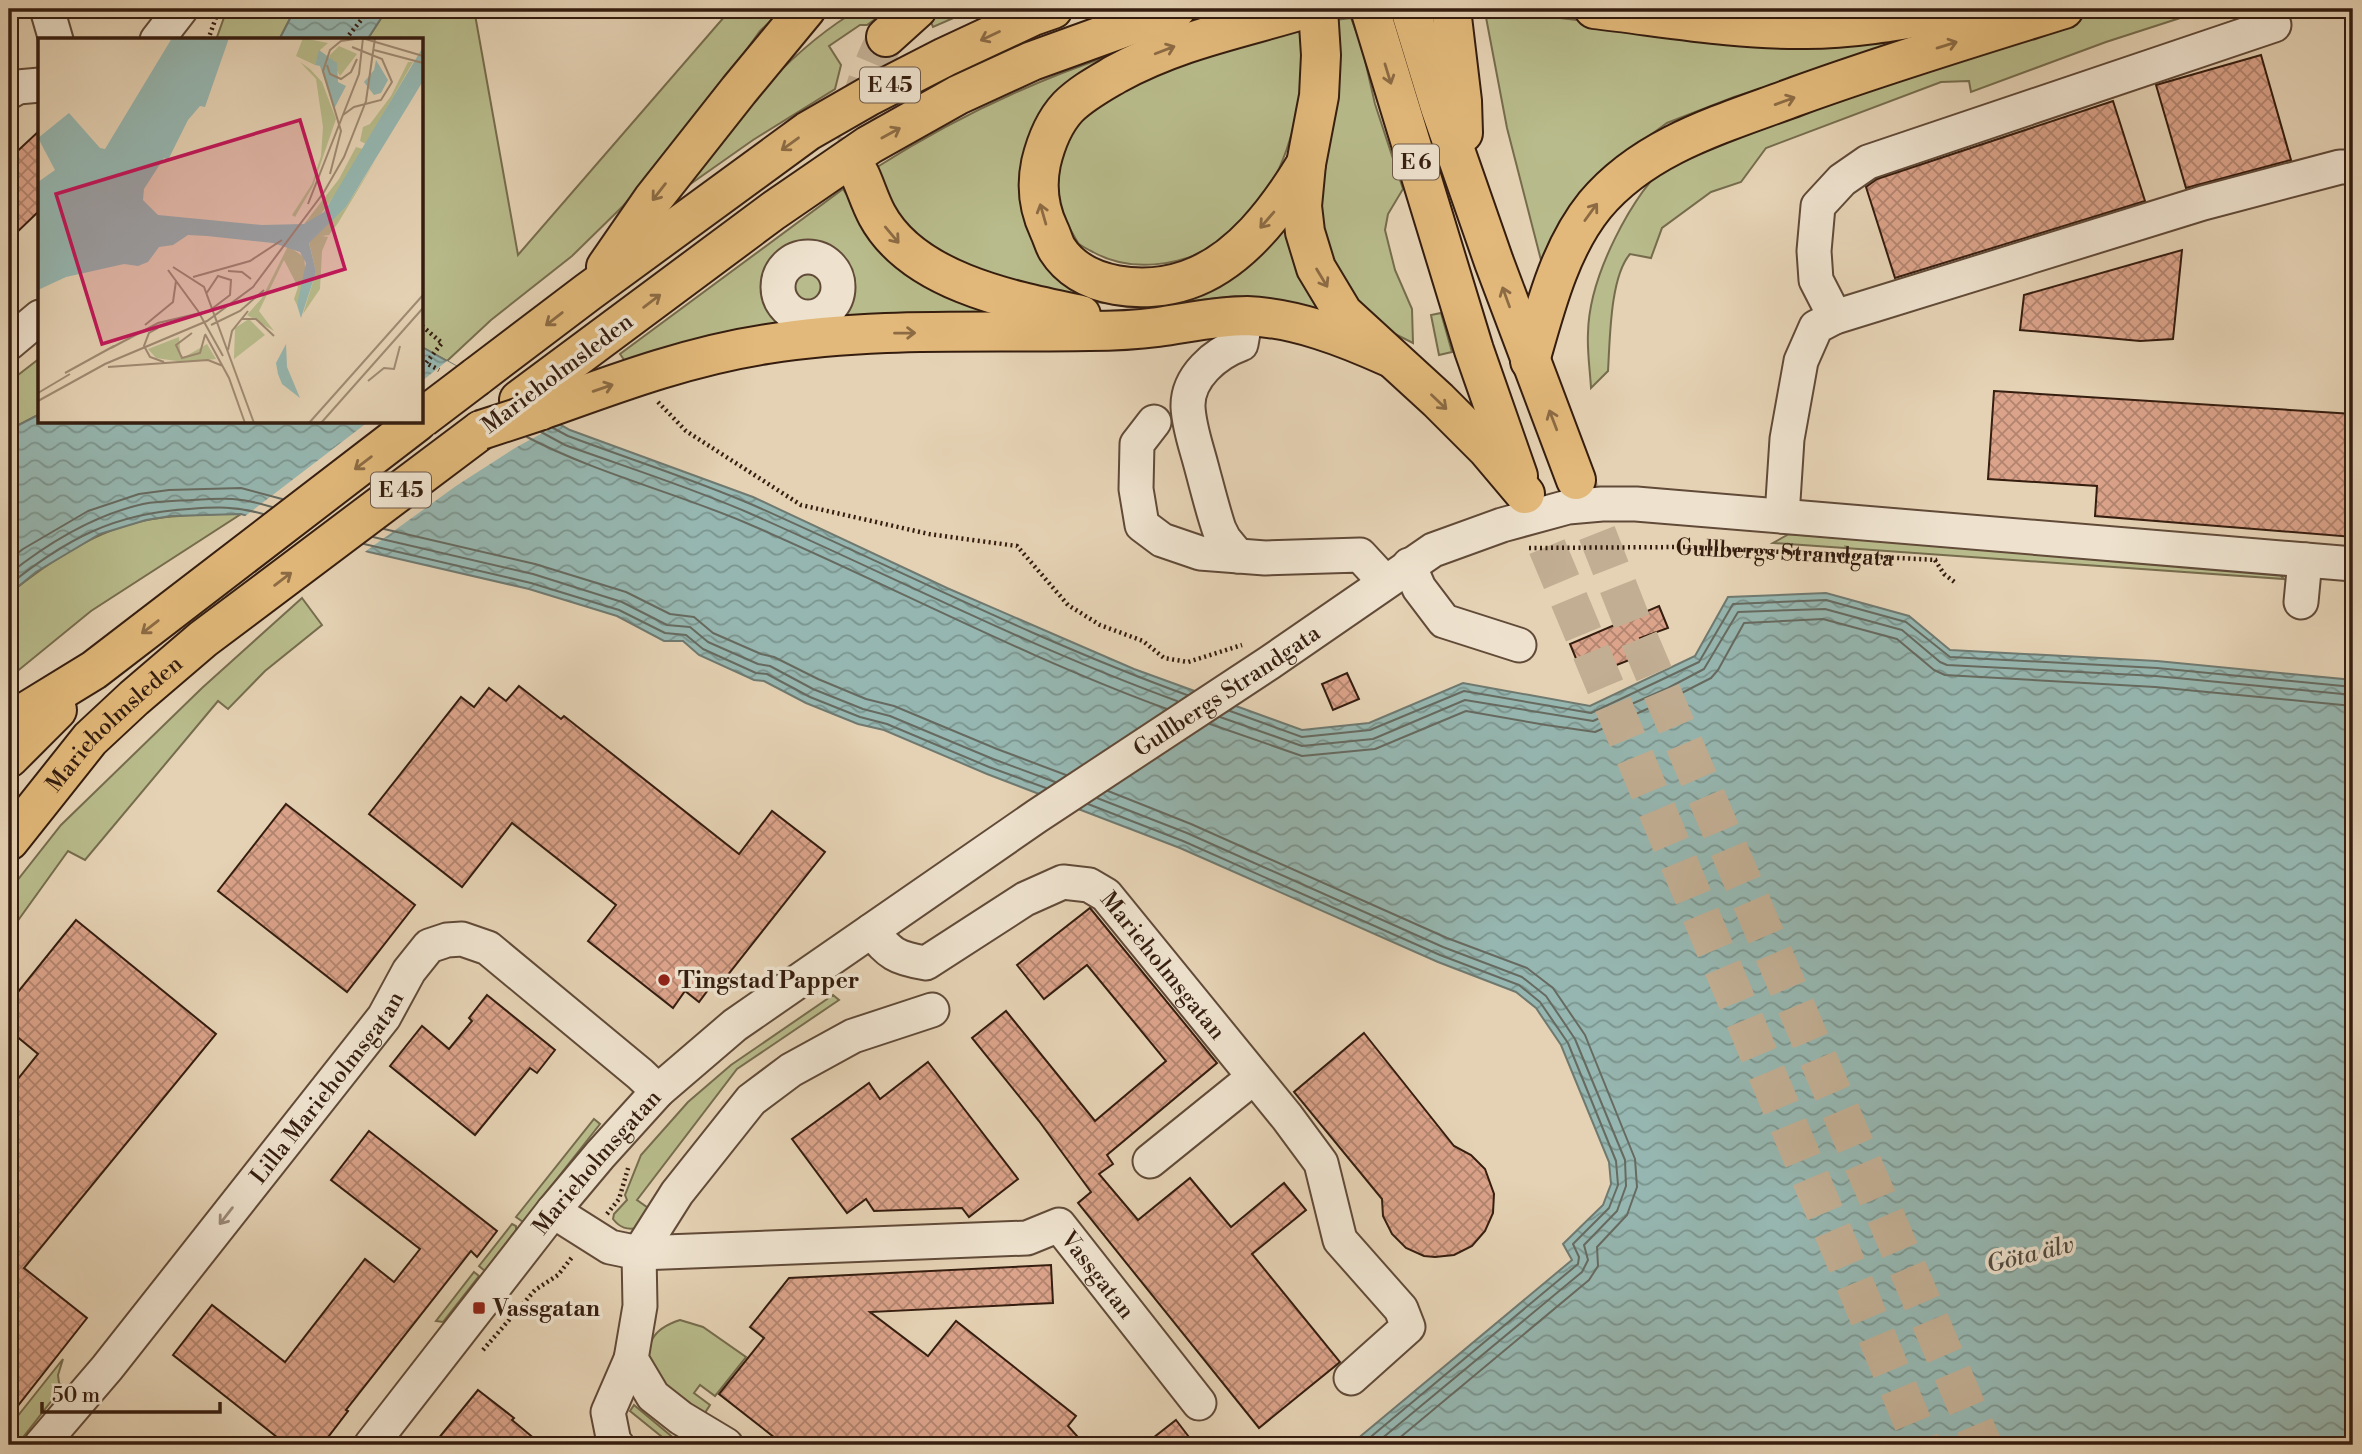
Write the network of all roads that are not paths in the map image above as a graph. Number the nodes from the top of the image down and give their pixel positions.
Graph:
1 (47, 9) edge
2 (181, 9) edge
3 (197, 9) edge
4 (806, 9) edge
5 (828, 9) edge
6 (917, 9) edge
7 (1053, 9) edge
8 (1176, 9) edge
9 (1318, 9) edge
10 (1370, 9) edge
11 (1410, 9) edge
12 (1451, 9) edge
13 (1594, 9) edge
14 (1965, 9) edge
15 (2064, 9) edge
16 (1293, 12) edge
17 (2274, 25) dead end
18 (886, 37) tunnel mouth
19 (55, 38) edge
20 (158, 38) edge
21 (189, 38) edge
22 (779, 40) junction
23 (38, 85) edge
24 (9, 92) edge
25 (1306, 164) junction
26 (2353, 167) edge
27 (1464, 173) junction
28 (860, 175) tunnel mouth
29 (588, 292) junction
30 (1246, 316) junction
31 (1835, 317) junction
32 (38, 319) edge
33 (1156, 327) junction
34 (9, 344) edge
35 (1389, 357) junction
36 (1530, 361) junction
37 (529, 406) junction
38 (424, 416) edge
39 (1154, 422) dead end
40 (414, 424) edge
41 (1576, 480) tunnel mouth
42 (1782, 516) junction
43 (1238, 556) junction
44 (2305, 560) junction
45 (2353, 564) edge
46 (1397, 573) junction
47 (2301, 602) dead end
48 (1519, 645) dead end
49 (94, 670) junction
50 (9, 722) edge
51 (90, 739) junction
52 (9, 758) edge
53 (9, 787) edge
54 (1037, 816) joint
55 (9, 841) edge
56 (871, 931) junction
57 (932, 1010) dead end
58 (1254, 1077) junction
59 (658, 1091) junction
60 (1150, 1161) dead end
61 (553, 1211) junction
62 (639, 1253) junction
63 (631, 1359) junction
64 (1351, 1378) dead end
65 (1199, 1403) dead end
66 (41, 1445) edge
67 (372, 1445) edge
68 (617, 1445) edge
69 (726, 1445) edge

1 - 19 street
2 - 20 street
3 - 21 street
4 - 22 highway
5 - 22 highway
6 - 18 highway
7 -> 29 highway, Marieholmsleden / E 45
37 -> 8 highway, Marieholmsleden / E 45
9 - 25 highway
10 - 35 highway, E 6
11 - 27 highway, E 6
12 - 27 highway
13 - 14 highway
36 -> 15 highway
25 -> 16 highway
17 - 31 street
22 -> 29 highway
23 - 24 street
25 -> 35 highway
26 - 31 street, Gullbergs Strandgata
36 -> 27 highway, E 6
28 -> 33 highway
29 -> 38 highway, Marieholmsleden / E 45, bridge
30 - 33 highway
30 - 35 highway
30 - 43 street
31 - 42 street, Gullbergs Strandgata
32 - 34 street
37 -> 33 highway, Marieholmsleden
41 -> 36 highway, E 6
51 -> 37 highway, Marieholmsleden / E 45, bridge
39 - 43 street
40 -> 49 highway, Marieholmsleden / E 45
42 - 44 street, Gullbergs Strandgata
42 - 46 street, Gullbergs Strandgata
43 - 46 street
44 - 45 street, Gullbergs Strandgata
44 - 47 street
46 - 48 street
46 - 54 street, Gullbergs Strandgata
49 - 50 highway, Marieholmsleden / E 45
49 - 52 highway
51 - 53 highway, E 45
51 - 55 highway, Marieholmsleden / E 45
54 - 56 street, Marieholmsgatan
56 - 58 street, Marieholmsgatan
56 - 59 street, Marieholmsgatan
57 - 62 street
58 - 60 street
58 - 64 street, Marieholmsgatan
59 - 61 street, Marieholmsgatan
59 -> 66 street, Lilla Marieholmsgatan
61 - 62 street, Vassgatan
61 - 67 street, Marieholmsgatan
62 - 63 street
62 - 65 street, Vassgatan
63 - 68 street
63 - 69 street

